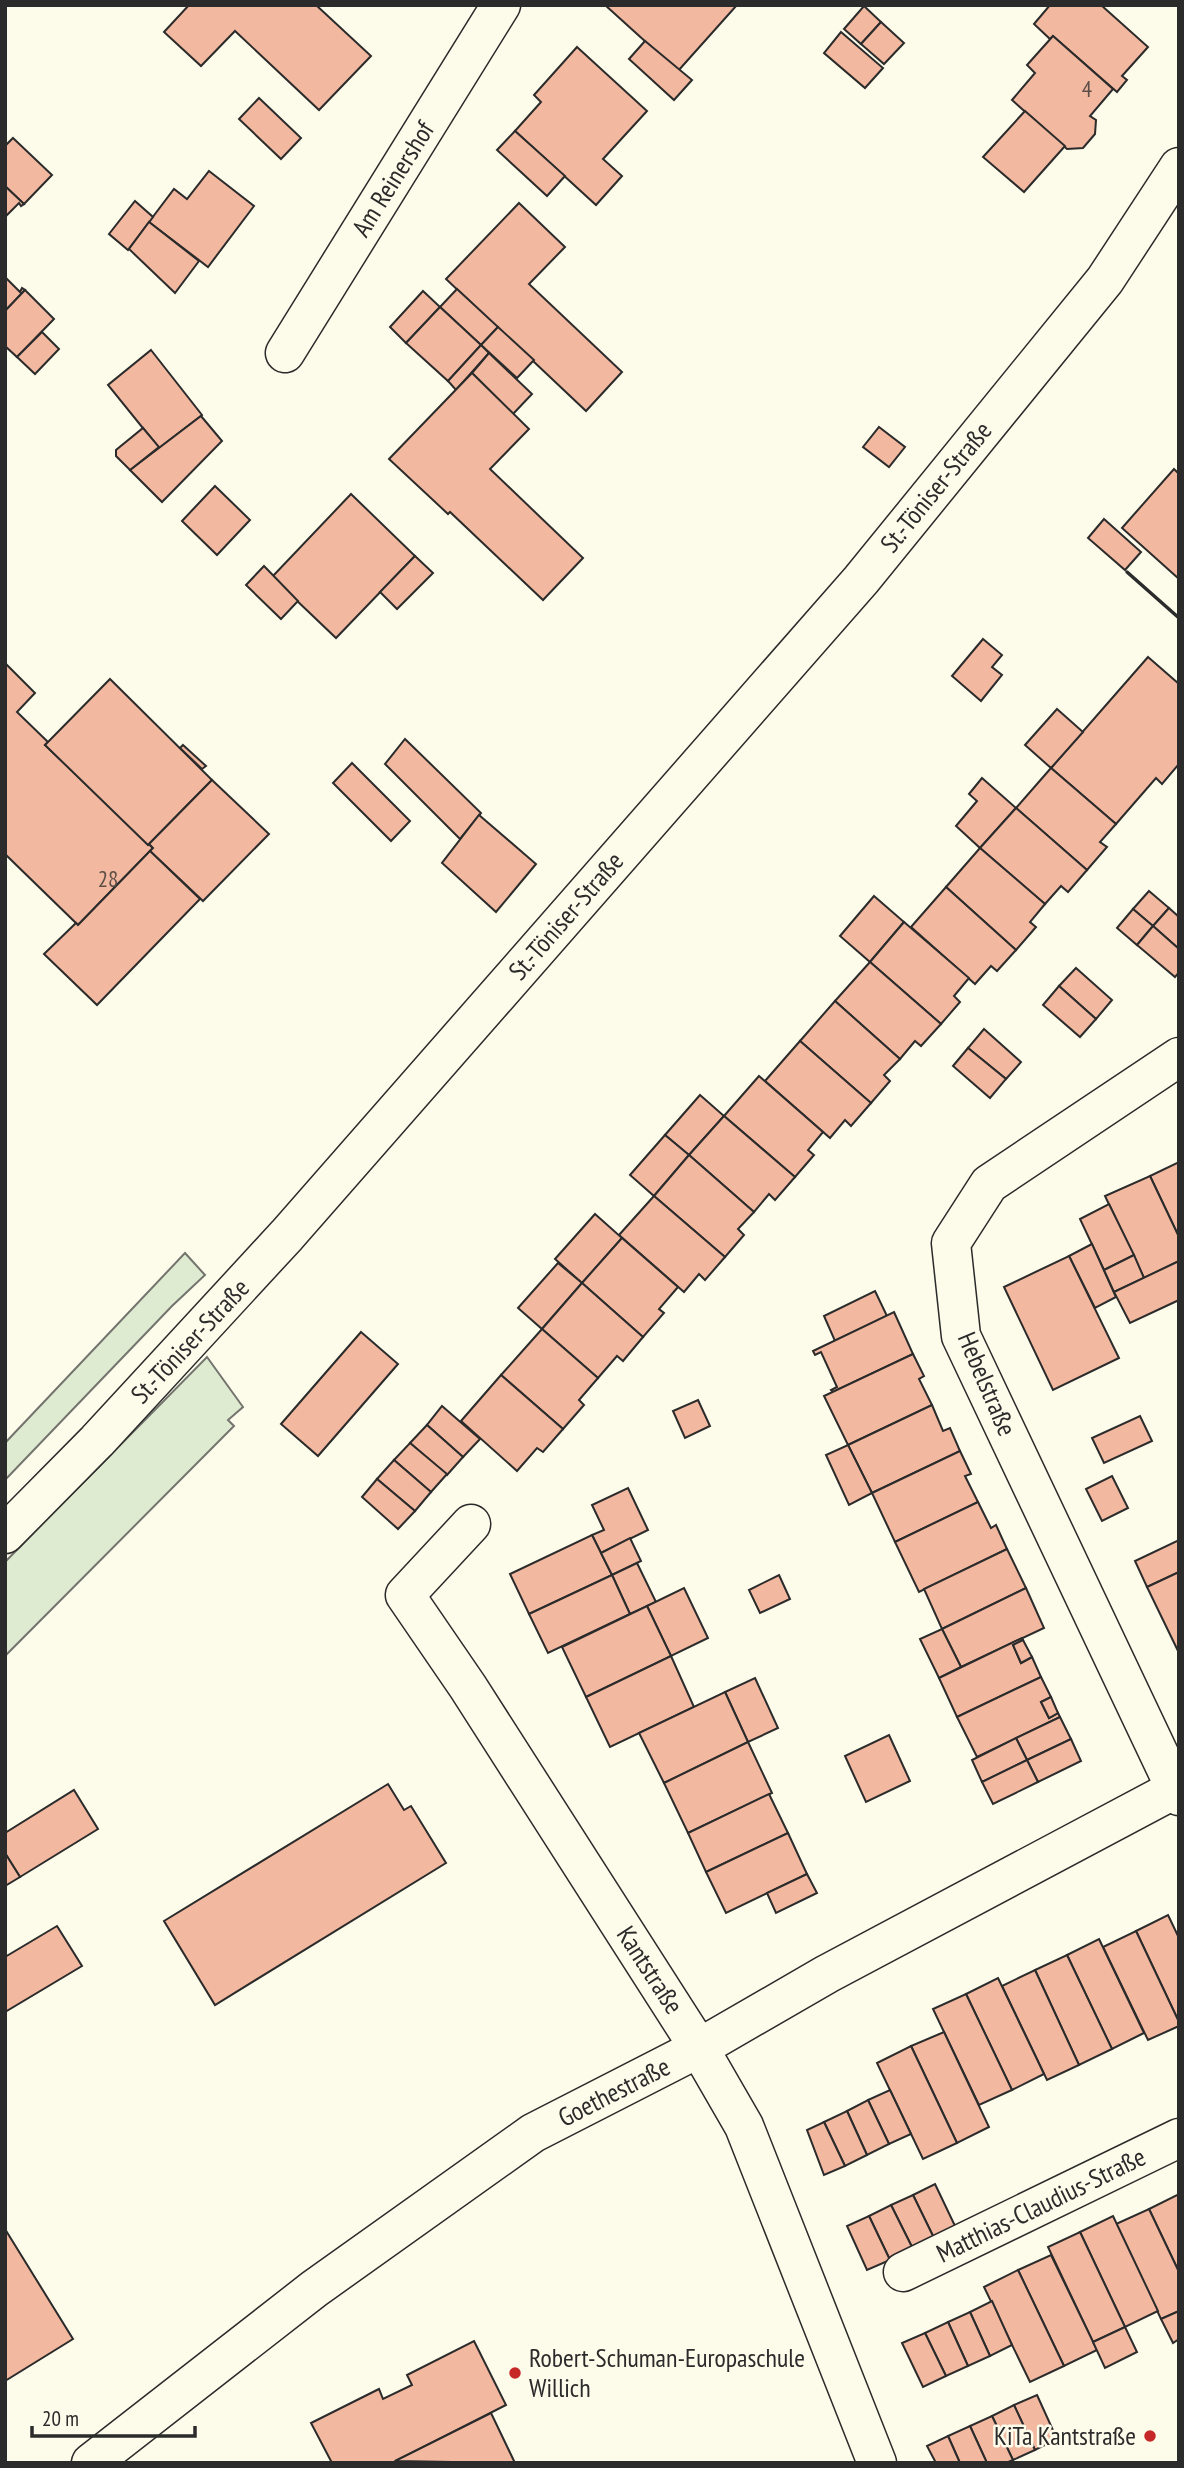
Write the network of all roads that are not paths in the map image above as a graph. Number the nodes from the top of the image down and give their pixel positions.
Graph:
1 (501, 5) edge
2 (1179, 167) edge
3 (1179, 215) edge
4 (1105, 280) junction
5 (285, 353) dead end
6 (1179, 1057) edge
7 (471, 1524) dead end
8 (5, 1534) edge
9 (1178, 1791) edge
10 (699, 2048) junction
11 (1179, 2138) edge
12 (903, 2272) dead end
13 (91, 2463) edge
14 (877, 2463) edge

1 - 5 street, Am Reinershof
2 - 4 street, St.-Töniser-Straße
3 - 4 street, St.-Töniser-Straße
4 - 8 street, St.-Töniser-Straße
6 - 9 street, Hebelstraße
7 - 10 street, Kantstraße
9 - 10 street, Goethestraße
10 - 13 street, Goethestraße
10 - 14 street, Kantstraße
11 - 12 street, Matthias-Claudius-Straße

